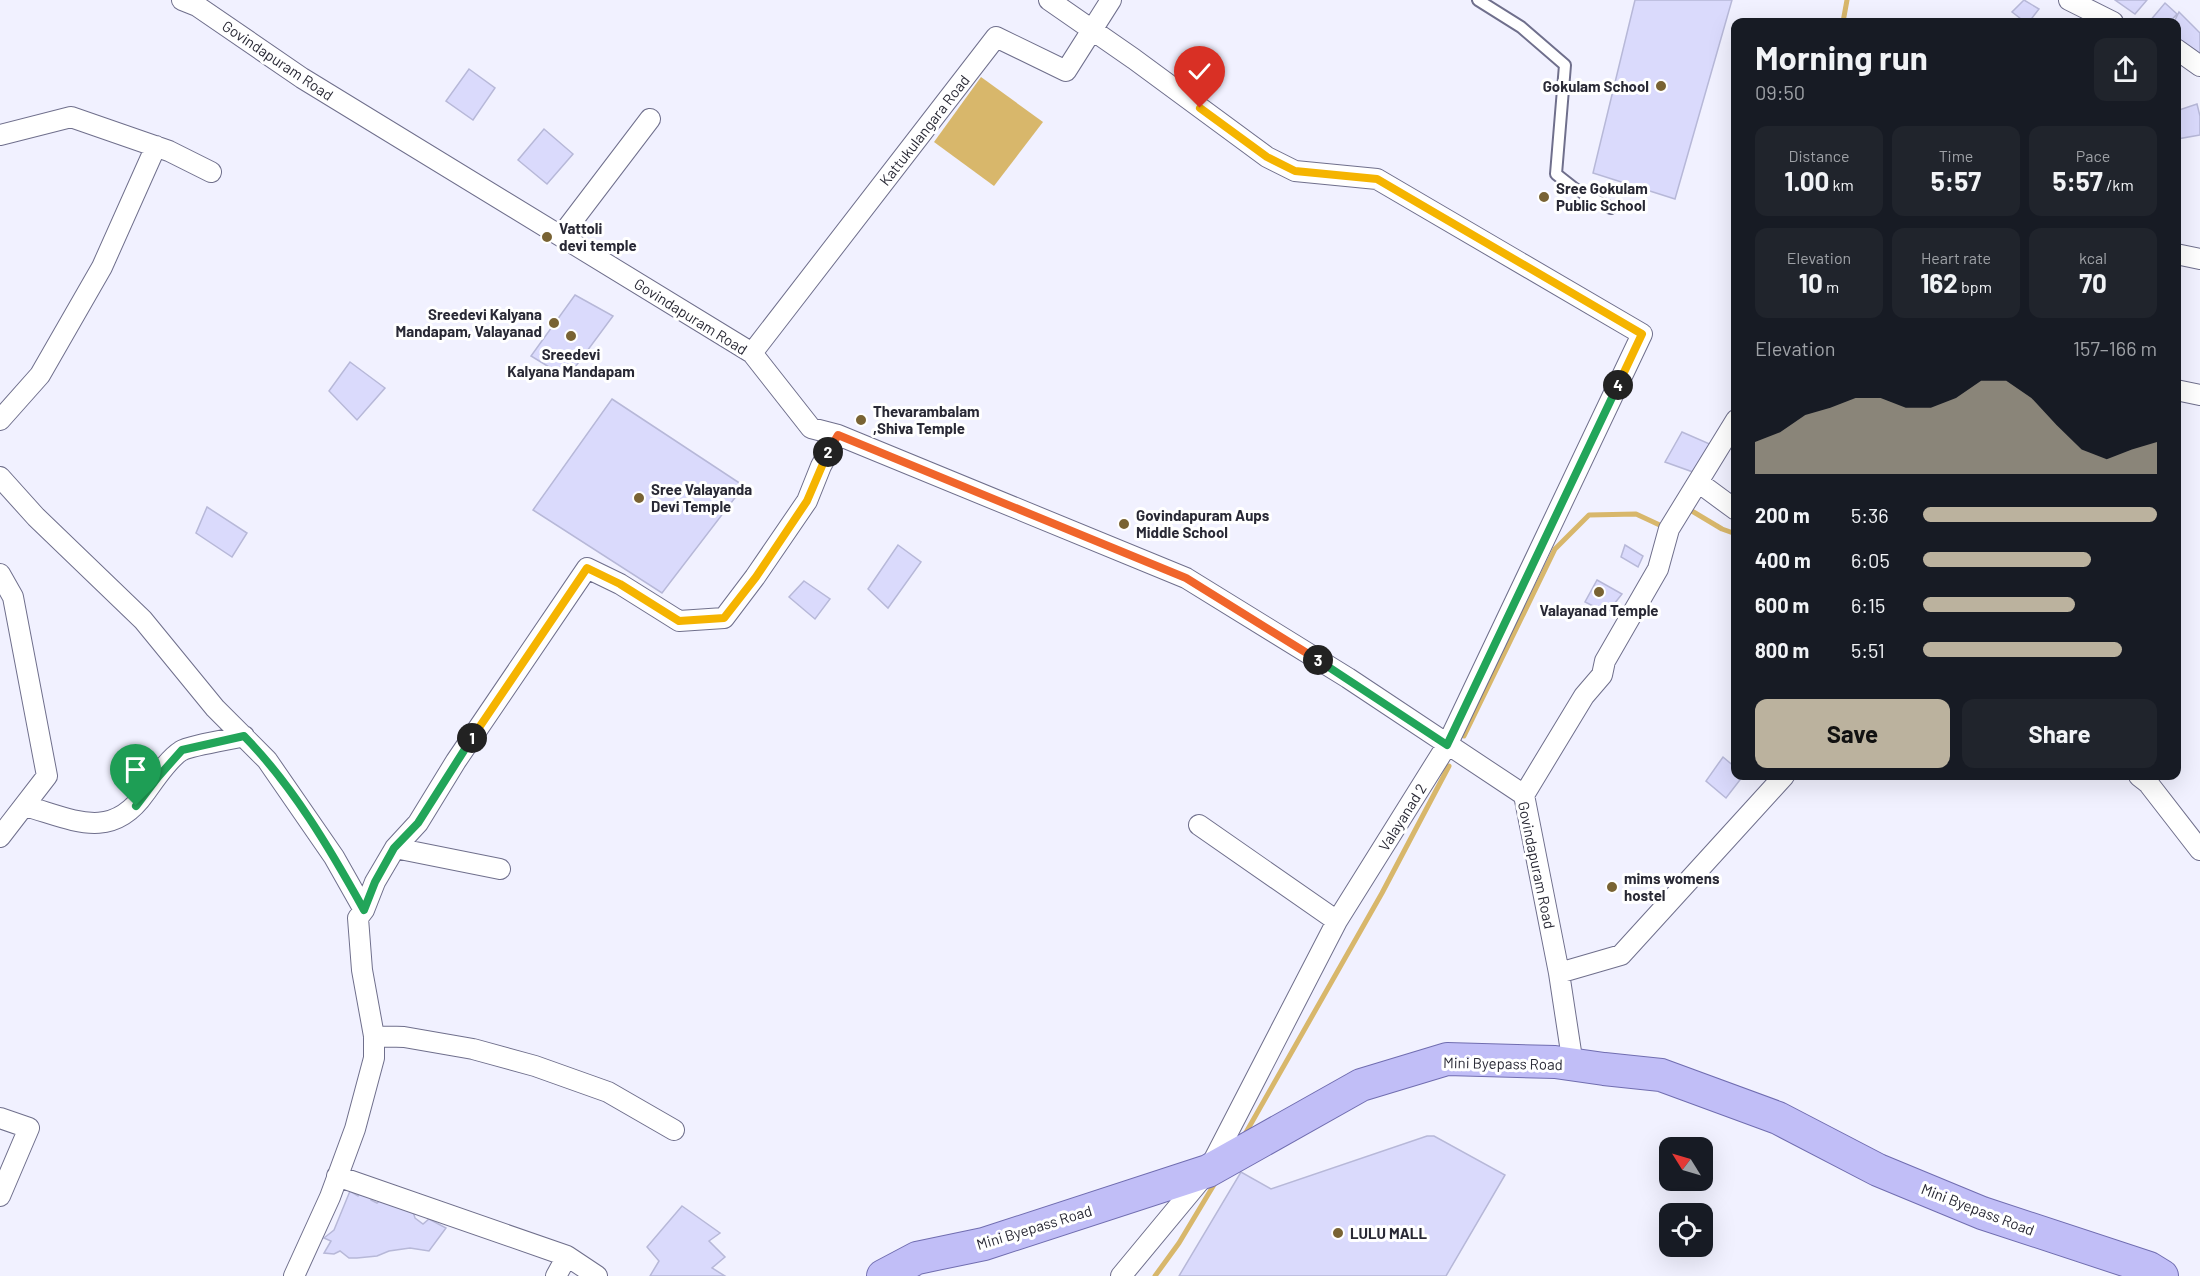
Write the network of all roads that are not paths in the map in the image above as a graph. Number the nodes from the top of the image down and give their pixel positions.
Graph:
1 (182, 0) edge
2 (1048, 0) edge
3 (1111, 0) edge
4 (1478, 0) edge
5 (2069, 0) edge
6 (2105, 18) edge
7 (1091, 31) junction
8 (2181, 53) edge
9 (2200, 66) edge
10 (650, 119) dead end
11 (0, 135) edge
12 (156, 147) junction
13 (211, 172) dead end
14 (1611, 208) dead end
15 (561, 236) junction
16 (2181, 255) edge
17 (2200, 259) edge
18 (752, 353) junction
19 (2181, 391) edge
20 (2200, 395) edge
21 (0, 420) edge
22 (1731, 428) edge
23 (838, 435) junction
24 (0, 477) edge
25 (1698, 482) junction
26 (1731, 506) edge
27 (0, 574) edge
28 (244, 736) junction
29 (1447, 745) junction
30 (1780, 780) edge
31 (2144, 780) edge
32 (1524, 795) junction
33 (26, 806) junction
34 (1199, 825) dead end
35 (0, 837) edge
36 (394, 848) junction
37 (2200, 850) edge
38 (501, 869) dead end
39 (364, 910) junction
40 (1337, 921) junction
41 (1559, 973) junction
42 (374, 1036) junction
43 (1573, 1065) junction
44 (0, 1118) edge
45 (674, 1130) dead end
46 (1208, 1171) junction
47 (337, 1176) junction
48 (0, 1196) edge
49 (567, 1256) junction
50 (294, 1276) edge
51 (556, 1276) edge
52 (597, 1276) edge
53 (883, 1276) edge
54 (1121, 1276) edge
55 (2162, 1276) edge

1 - 15 street, Govindapuram Road
2 - 7 street
3 - 7 street, Kattukulangara Road
4 - 14 lane
5 - 6 street
7 - 18 street, Kattukulangara Road
7 - 29 street, Valayanad 2
8 - 9 street
10 - 15 street
11 - 12 street
12 - 13 street
12 - 21 street
15 - 18 street, Govindapuram Road
16 - 17 street
18 - 23 street, Govindapuram Road
19 - 20 street
22 - 25 street
23 - 29 street, Govindapuram Road
23 - 36 street
24 - 28 street
25 - 26 street
25 - 32 street
27 - 33 street
28 - 33 street
28 - 39 street
29 - 32 street, Govindapuram Road
29 - 40 street, Valayanad 2
30 - 41 street
31 - 37 street
32 - 41 street, Govindapuram Road
33 - 35 street
34 - 40 street
36 - 38 street
36 - 39 street
39 - 42 street
40 - 46 street, Valayanad 2
41 - 43 street, Govindapuram Road
42 - 45 street
42 - 47 street
43 - 46 main road, Mini Byepass Road
43 - 55 main road, Mini Byepass Road
44 - 48 street
46 - 53 main road, Mini Byepass Road
46 - 54 street, Valayanad 2
47 - 49 street
47 - 50 street
49 - 51 street
49 - 52 street

